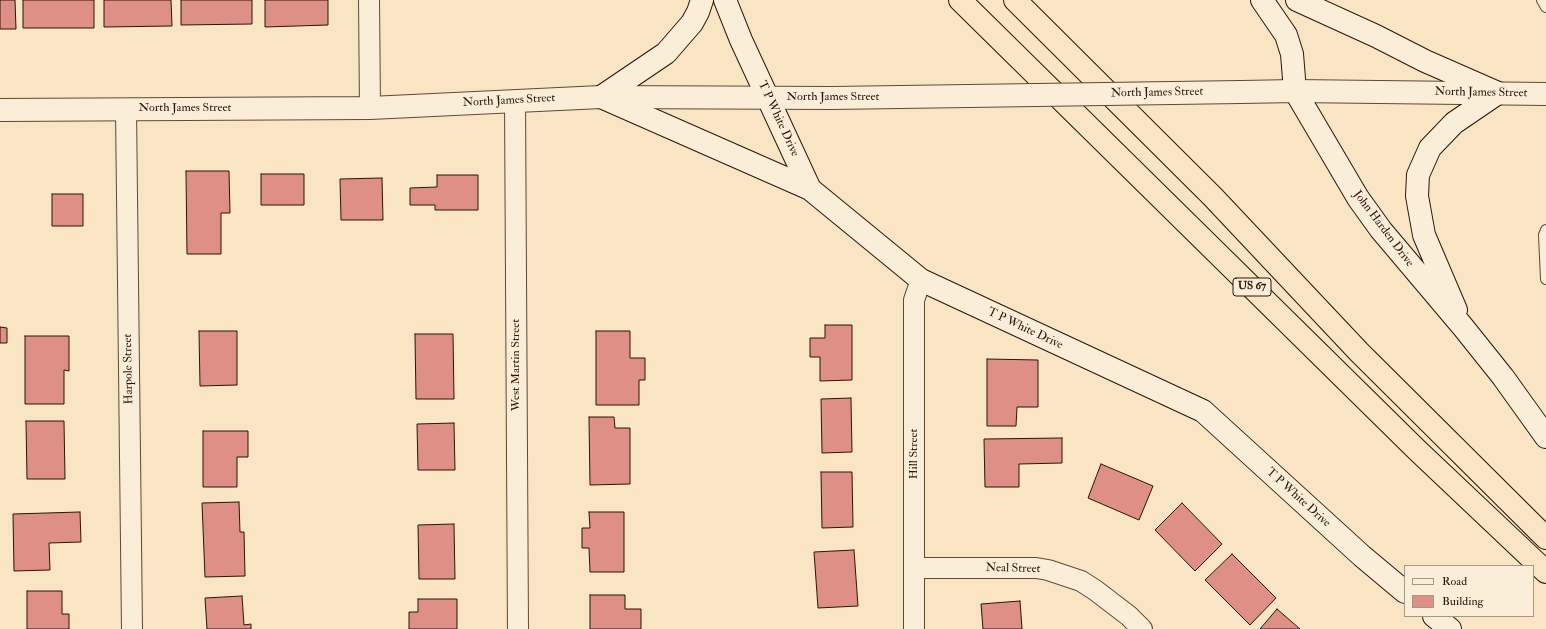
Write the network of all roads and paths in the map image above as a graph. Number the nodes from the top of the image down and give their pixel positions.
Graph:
1 (369, 0) edge
2 (702, 0) edge
3 (724, 0) edge
4 (960, 0) edge
5 (1015, 0) edge
6 (1262, 0) edge
7 (1296, 0) edge
8 (1542, 0) edge
9 (1546, 7) edge
10 (1295, 91) junction
11 (1498, 93) junction
12 (1546, 94) edge
13 (601, 97) junction
14 (768, 98) junction
15 (515, 101) junction
16 (370, 108) junction
17 (126, 109) junction
18 (0, 110) edge
19 (810, 189) junction
20 (1546, 230) edge
21 (1546, 279) edge
22 (921, 280) junction
23 (1463, 327) junction
24 (1546, 437) edge
25 (1546, 538) edge
26 (914, 568) junction
27 (1546, 572) edge
28 (1404, 591) edge
29 (1435, 617) edge
30 (132, 629) edge
31 (518, 629) edge
32 (914, 629) edge
33 (1142, 629) edge
34 (1450, 629) edge

1 - 16 street
2 - 13 main road
3 - 14 main road, T P White Drive
4 - 27 highway, US 67
5 - 25 highway, US 67
6 - 10 main road, John Harden Drive
7 - 11 main road
8 - 9 lane
10 - 11 main road, North James Street
10 - 14 main road, North James Street, bridge
10 - 23 main road, John Harden Drive
11 - 12 main road, North James Street
11 - 23 main road
13 - 14 main road, North James Street
13 - 15 main road, North James Street
13 - 19 main road
14 - 19 main road, T P White Drive
15 - 16 main road, North James Street
15 - 31 street, West Martin Street
16 - 17 main road, North James Street
17 - 18 main road, North James Street
17 - 30 street, Harpole Street
19 - 22 main road, T P White Drive
20 - 21 lane
22 - 26 street, Hill Street
22 - 28 main road, T P White Drive
23 - 24 main road, John Harden Drive
26 - 32 street, Hill Street
26 - 33 street, Neal Street
29 - 34 main road

